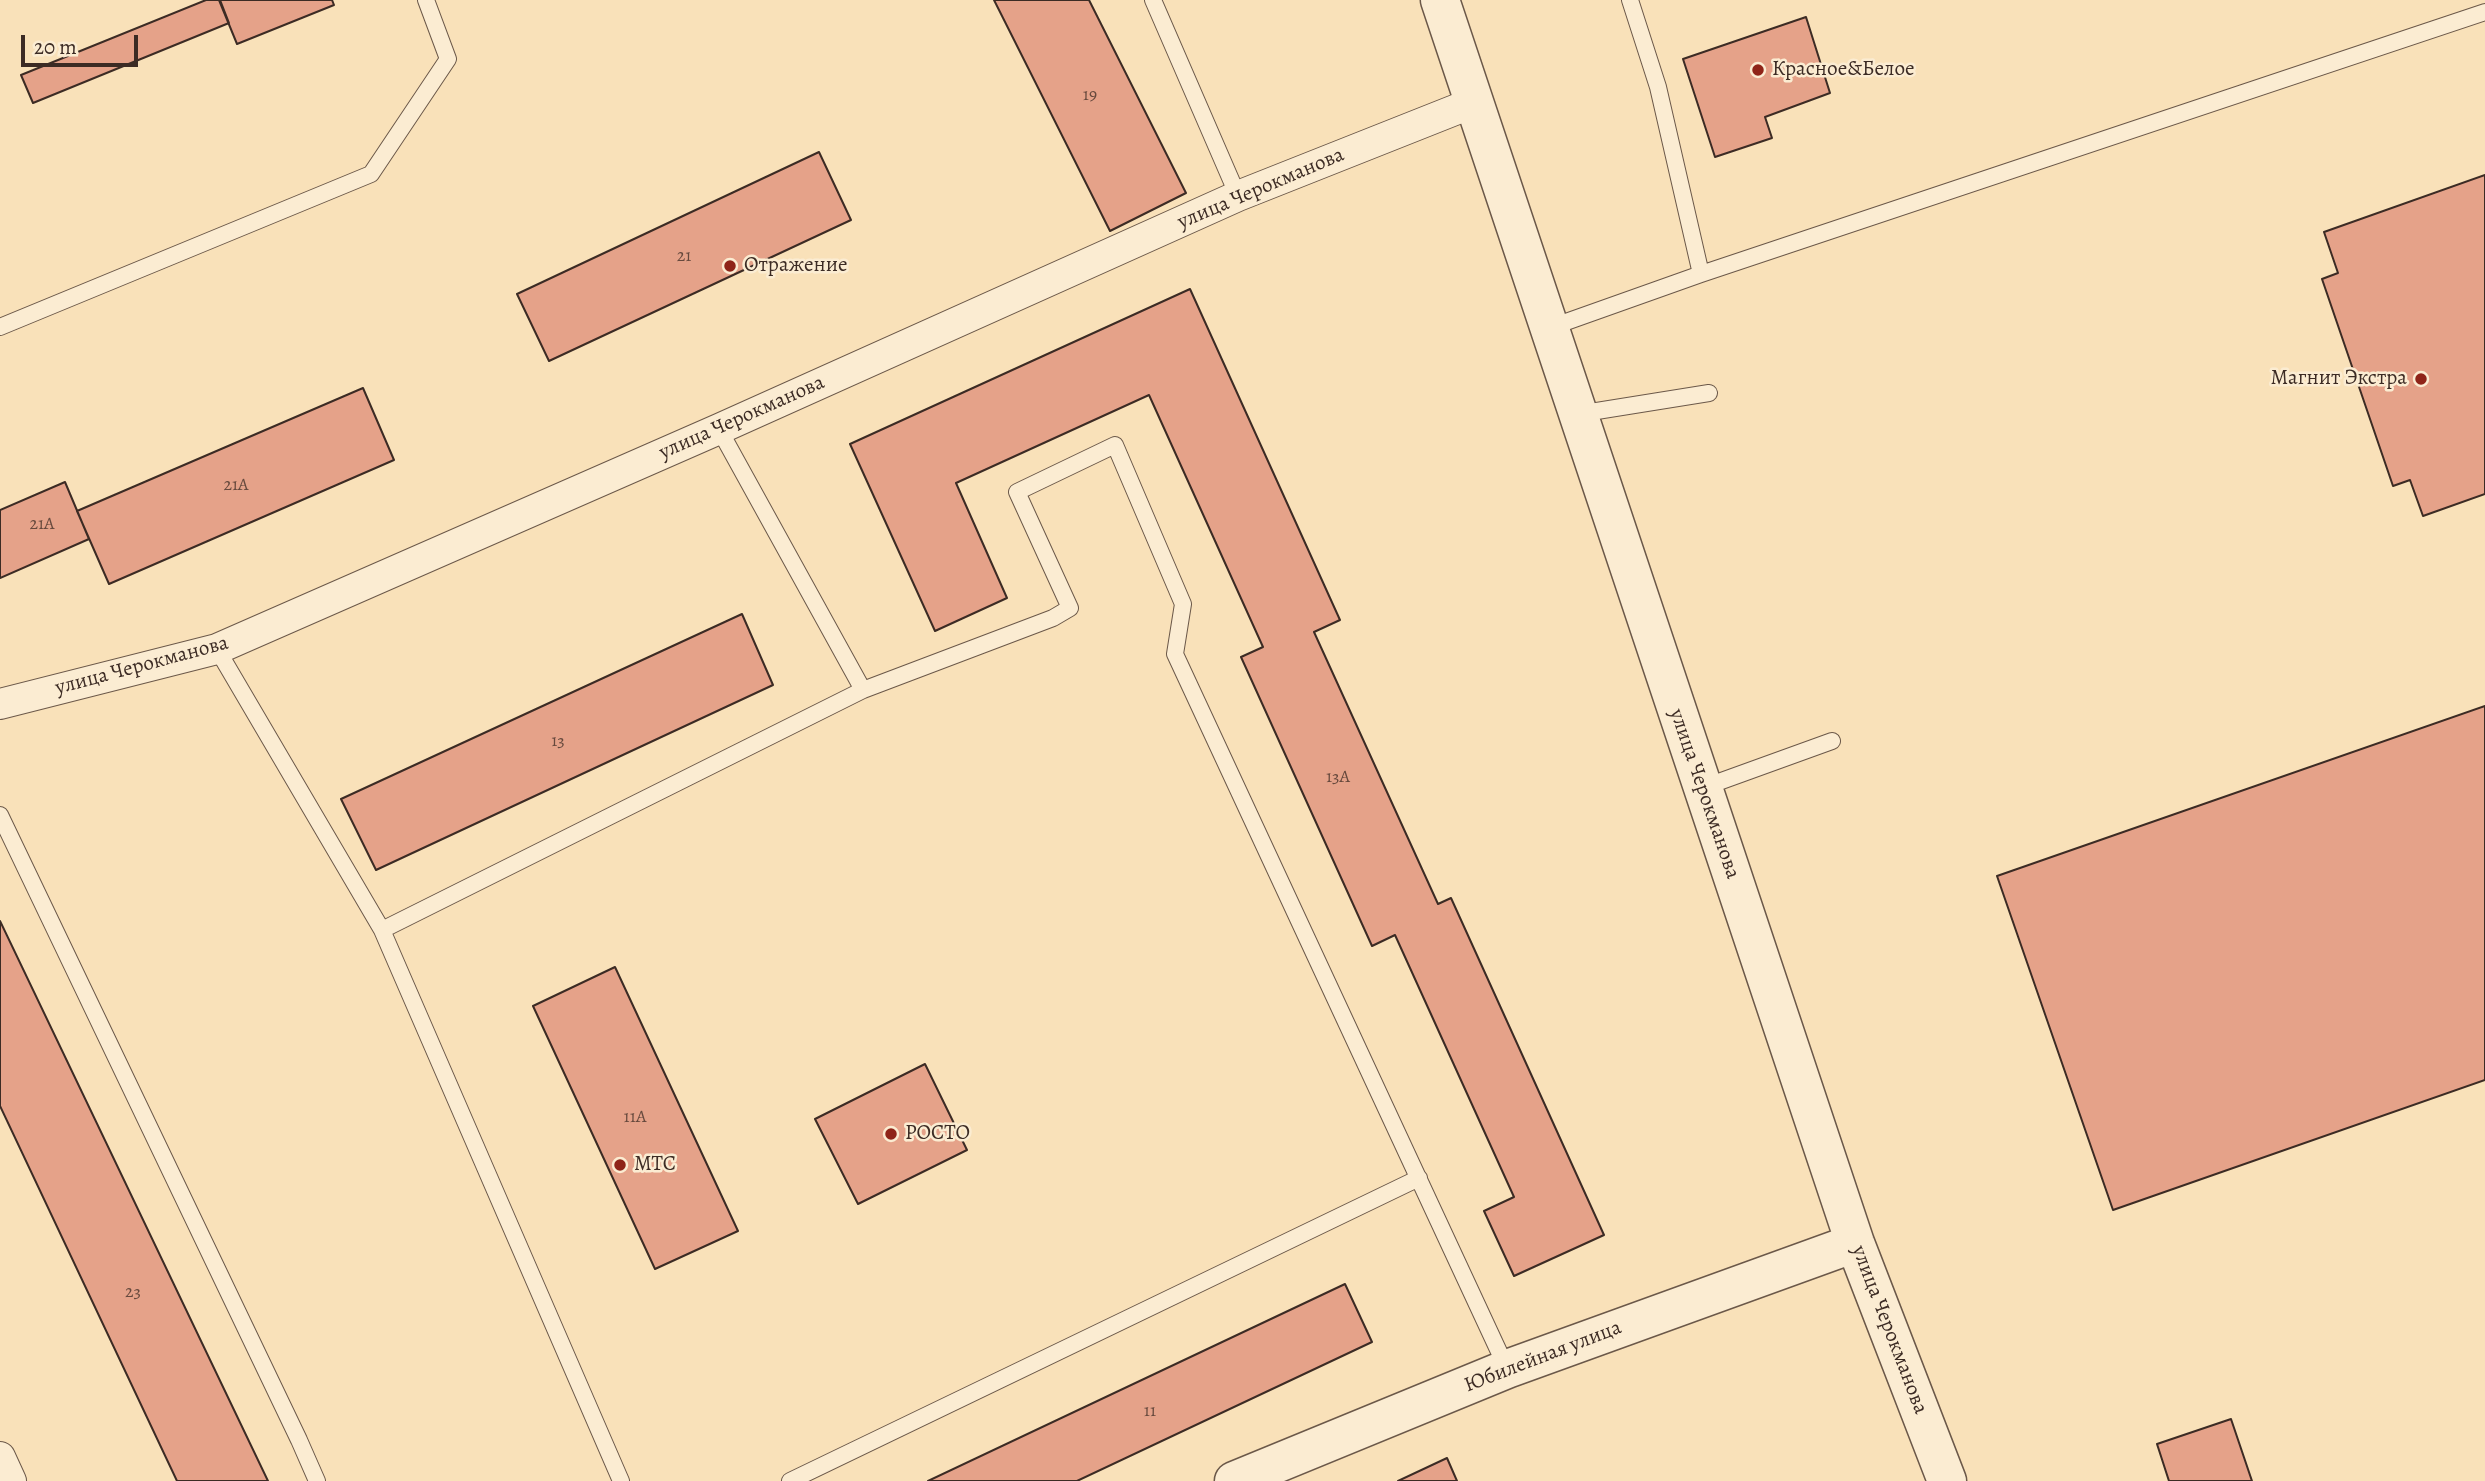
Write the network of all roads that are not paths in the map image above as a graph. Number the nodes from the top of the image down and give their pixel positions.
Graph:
1 (426, 0) edge
2 (1153, 0) edge
3 (1630, 0) edge
4 (1445, 4) edge
5 (2485, 12) edge
6 (1475, 102) junction
7 (1238, 196) junction
8 (1701, 274) junction
9 (0, 327) edge
10 (1549, 328) junction
11 (1709, 393) dead end
12 (1577, 414) junction
13 (719, 429) junction
14 (217, 649) junction
15 (863, 690) junction
16 (0, 704) edge
17 (1832, 741) dead end
18 (1702, 788) junction
19 (0, 815) edge
20 (382, 930) junction
21 (1419, 1178) junction
22 (1855, 1243) junction
23 (1507, 1369) junction
24 (0, 1457) edge
25 (11, 1481) edge
26 (317, 1481) edge
27 (621, 1481) edge
28 (790, 1481) edge
29 (1234, 1481) edge
30 (1947, 1481) edge

1 - 9 lane
2 - 7 lane
3 - 8 lane
4 - 6 street, улица Черокманова
5 - 8 lane
6 - 7 street, улица Черокманова
6 - 10 street, улица Черокманова
7 - 13 street, улица Черокманова
8 - 10 lane
10 - 12 street, улица Черокманова
11 - 12 lane
12 - 18 street, улица Черокманова
13 - 14 street, улица Черокманова
13 - 15 lane
14 - 16 street, улица Черокманова
14 - 20 lane
15 - 20 lane
15 - 21 lane
17 - 18 lane
18 - 22 street, улица Черокманова
19 - 26 lane
20 - 27 lane
21 - 23 lane
21 - 28 lane
22 - 23 street, Юбилейная улица
22 - 30 street, улица Черокманова
23 - 29 street, Юбилейная улица
24 - 25 street

